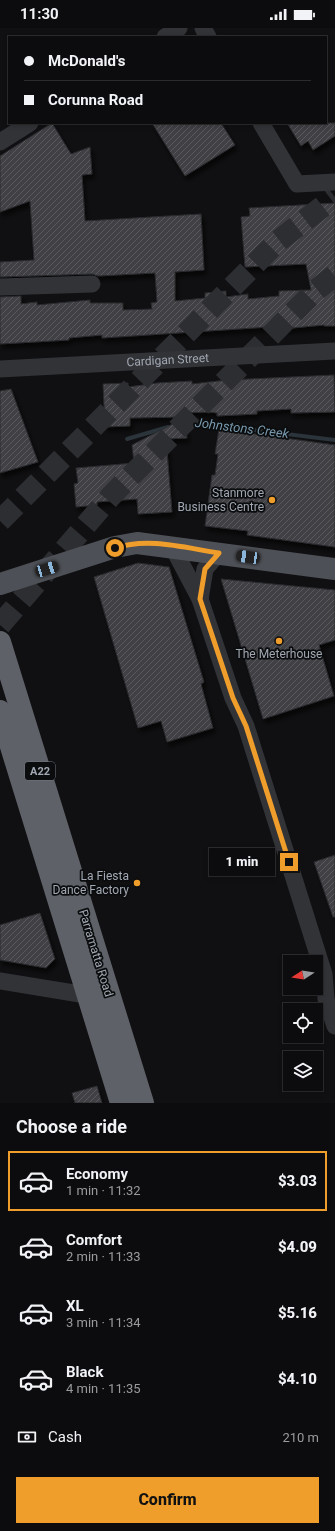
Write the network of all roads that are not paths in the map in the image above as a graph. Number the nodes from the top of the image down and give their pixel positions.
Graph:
1 (179, 28) edge
2 (167, 36) edge
3 (28, 124) edge
4 (262, 124) edge
5 (0, 142) edge
6 (335, 182) edge
7 (92, 284) dead end
8 (0, 287) edge
9 (335, 351) edge
10 (0, 369) edge
11 (172, 546) junction
12 (219, 553) junction
13 (335, 568) edge
14 (0, 584) edge
15 (200, 599) junction
16 (0, 642) edge
17 (0, 711) edge
18 (0, 981) edge
19 (86, 995) junction
20 (335, 1026) edge
21 (121, 1103) edge
22 (143, 1103) edge

1 - 2 street
3 - 5 street
4 - 6 street
7 - 8 street
9 - 10 street, Cardigan Street
11 - 12 main road
11 - 14 main road
11 - 15 street
12 - 13 main road
12 - 15 street
15 - 20 street
16 - 22 highway, Parramatta Road / A22
17 - 19 highway, Parramatta Road / A22
18 - 19 street
19 - 21 highway, Parramatta Road / A22

